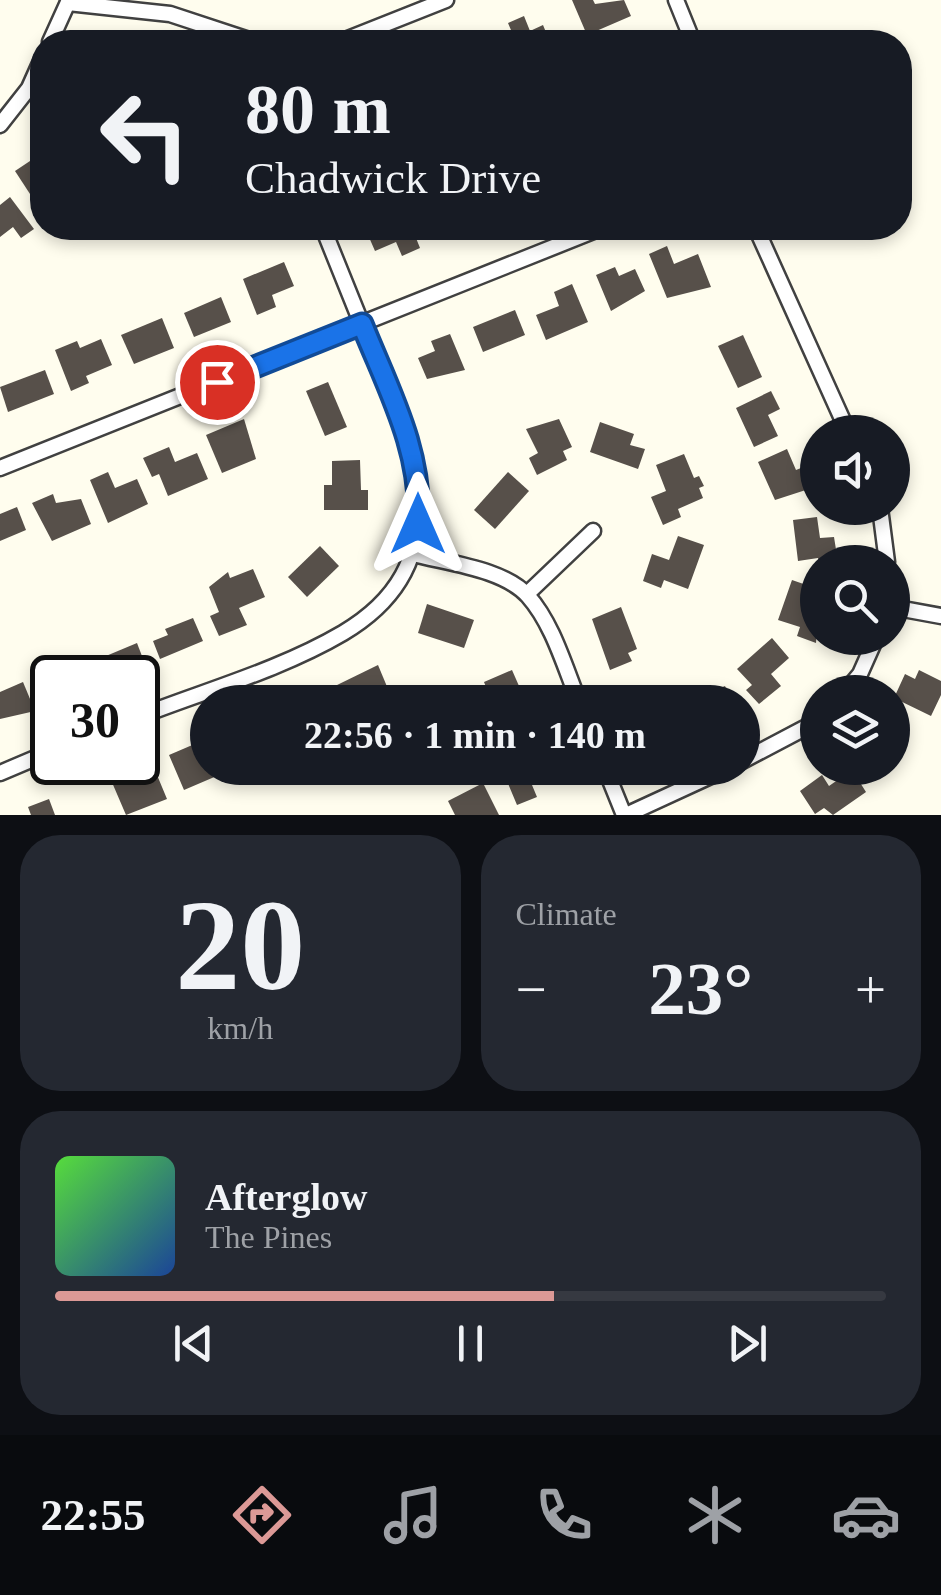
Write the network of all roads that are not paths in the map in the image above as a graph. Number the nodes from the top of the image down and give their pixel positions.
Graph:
1 (446, 0) edge
2 (676, 0) edge
3 (68, 2) edge
4 (416, 6) edge
5 (55, 30) edge
6 (219, 30) edge
7 (365, 30) edge
8 (688, 30) edge
9 (30, 86) edge
10 (0, 125) edge
11 (328, 240) edge
12 (571, 240) edge
13 (761, 240) edge
14 (362, 324) junction
15 (840, 415) edge
16 (0, 468) edge
17 (594, 531) dead end
18 (410, 554) junction
19 (527, 594) junction
20 (910, 610) edge
21 (941, 616) edge
22 (572, 685) edge
23 (160, 709) edge
24 (800, 730) edge
25 (760, 752) edge
26 (30, 760) edge
27 (0, 772) edge
28 (612, 785) edge
29 (691, 785) edge
30 (625, 815) edge

1 - 4 street
2 - 8 street
3 - 5 street
3 - 6 street
4 - 7 street
9 - 10 street
11 - 14 street
12 - 14 street
13 - 15 street
14 - 16 street
14 - 18 street
17 - 19 street
18 - 19 street
18 - 23 street
19 - 22 street
20 - 21 street
24 - 25 street
26 - 27 street
28 - 30 street
29 - 30 street

